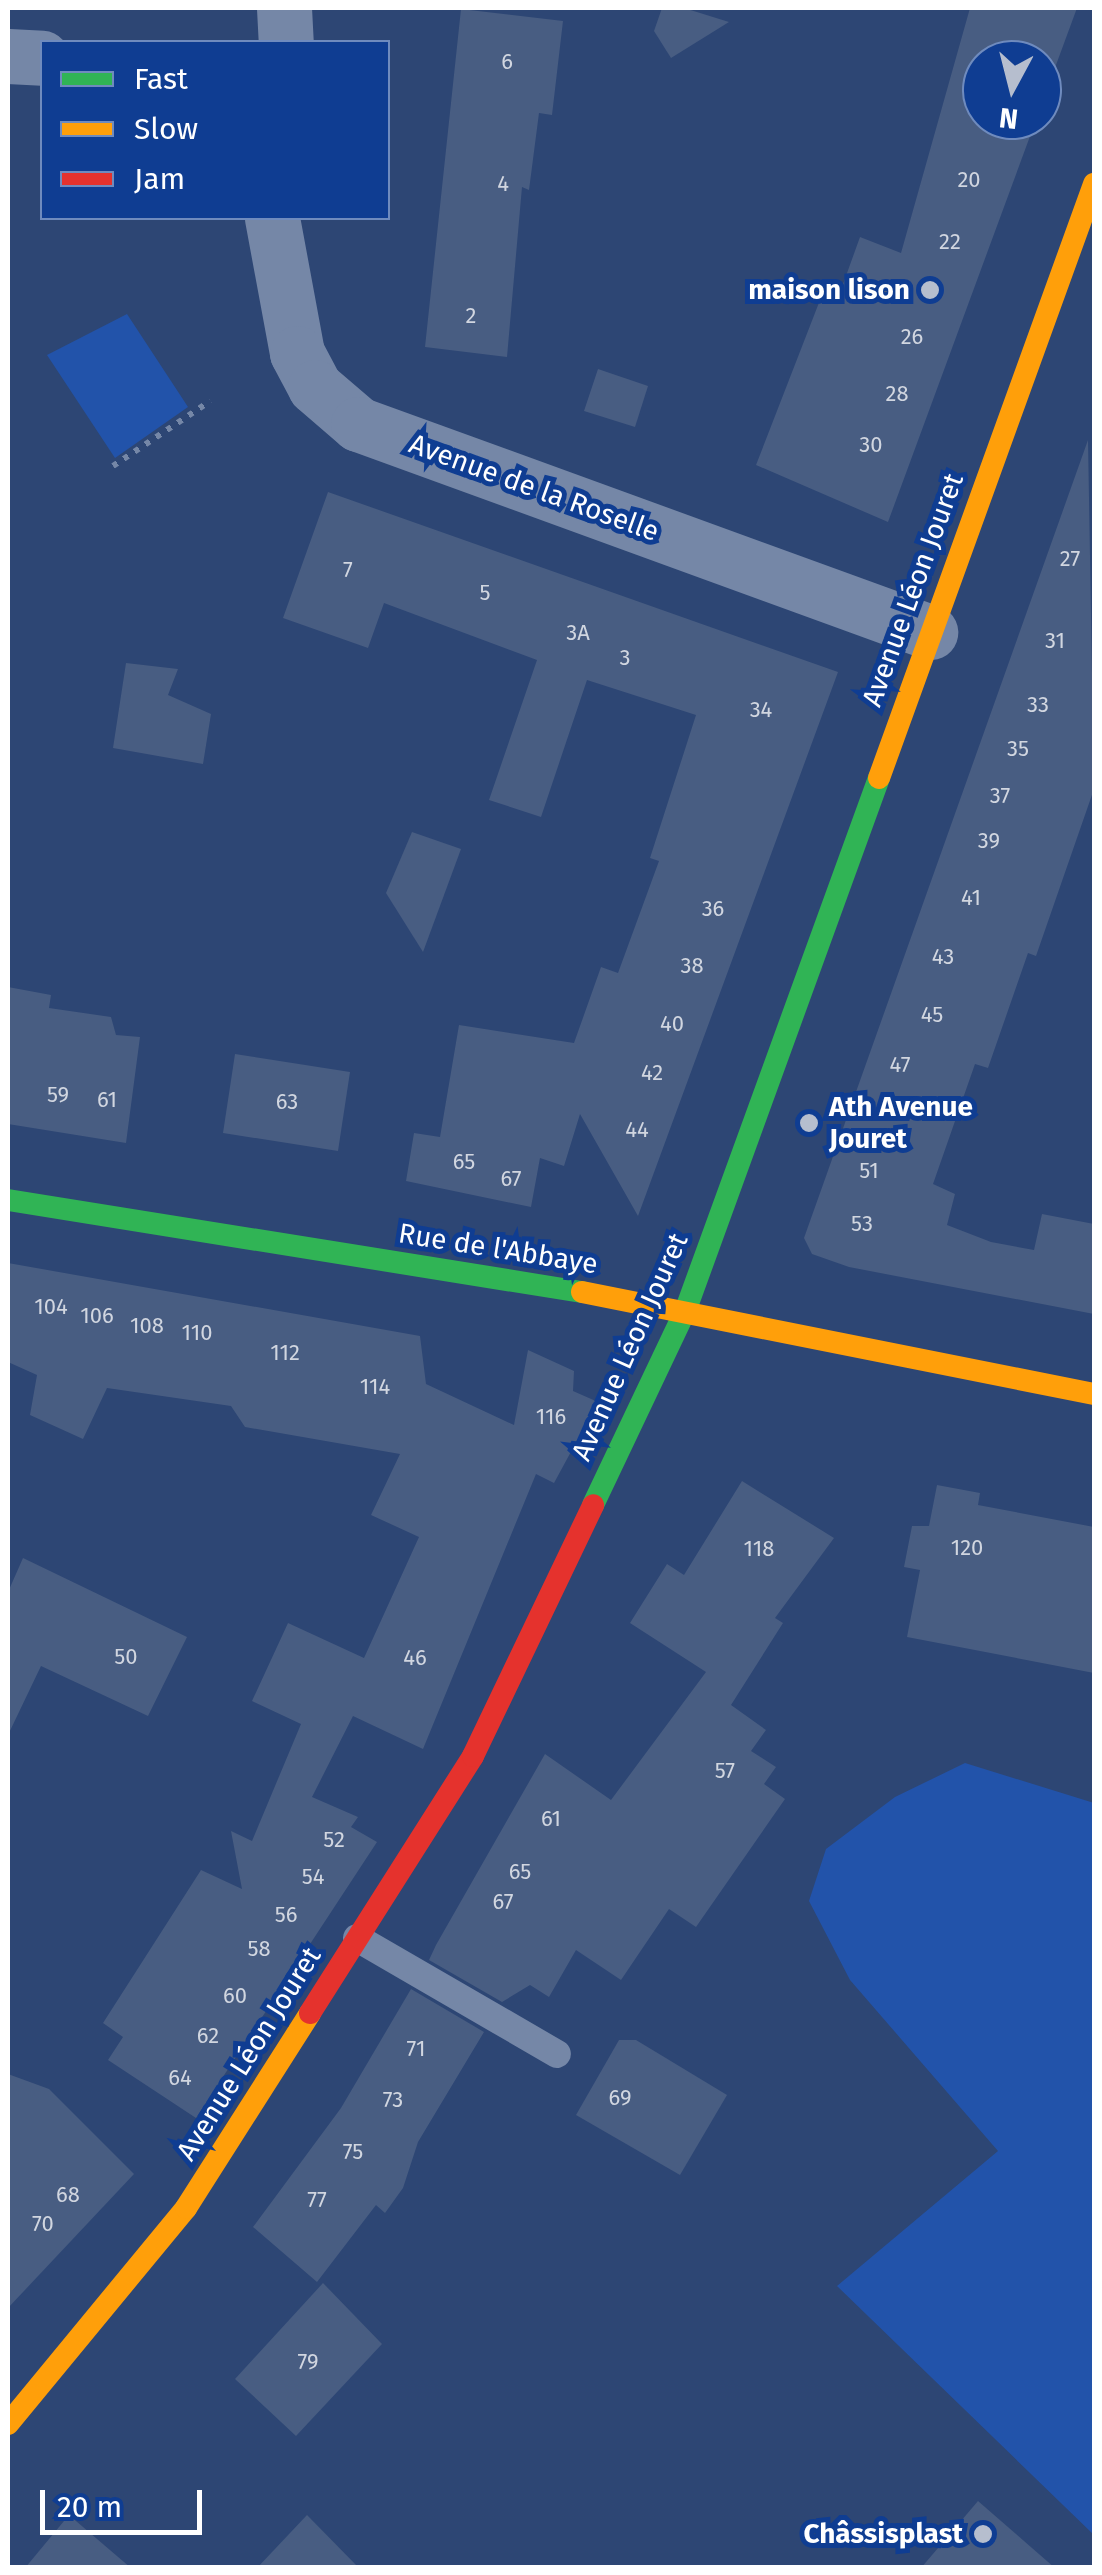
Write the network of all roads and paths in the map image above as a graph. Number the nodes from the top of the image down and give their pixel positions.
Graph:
1 (284, 8) edge
2 (286, 40) edge
3 (8, 56) edge
4 (40, 58) edge
5 (1094, 184) edge
6 (272, 220) edge
7 (210, 401) dead end
8 (113, 466) dead end
9 (930, 632) junction
10 (8, 1200) edge
11 (686, 1309) junction
12 (1094, 1394) edge
13 (358, 1938) junction
14 (557, 2054) dead end
15 (8, 2424) edge

1 - 2 street
3 - 4 street
5 - 9 street, Avenue Léon Jouret
6 - 9 street, Avenue de la Roselle
7 - 8 path
9 - 11 street, Avenue Léon Jouret
10 - 11 street, Rue de l'Abbaye
11 - 12 street, Rue de l'Abbaye
11 - 13 street, Avenue Léon Jouret
13 - 14 lane
13 - 15 street, Avenue Léon Jouret

